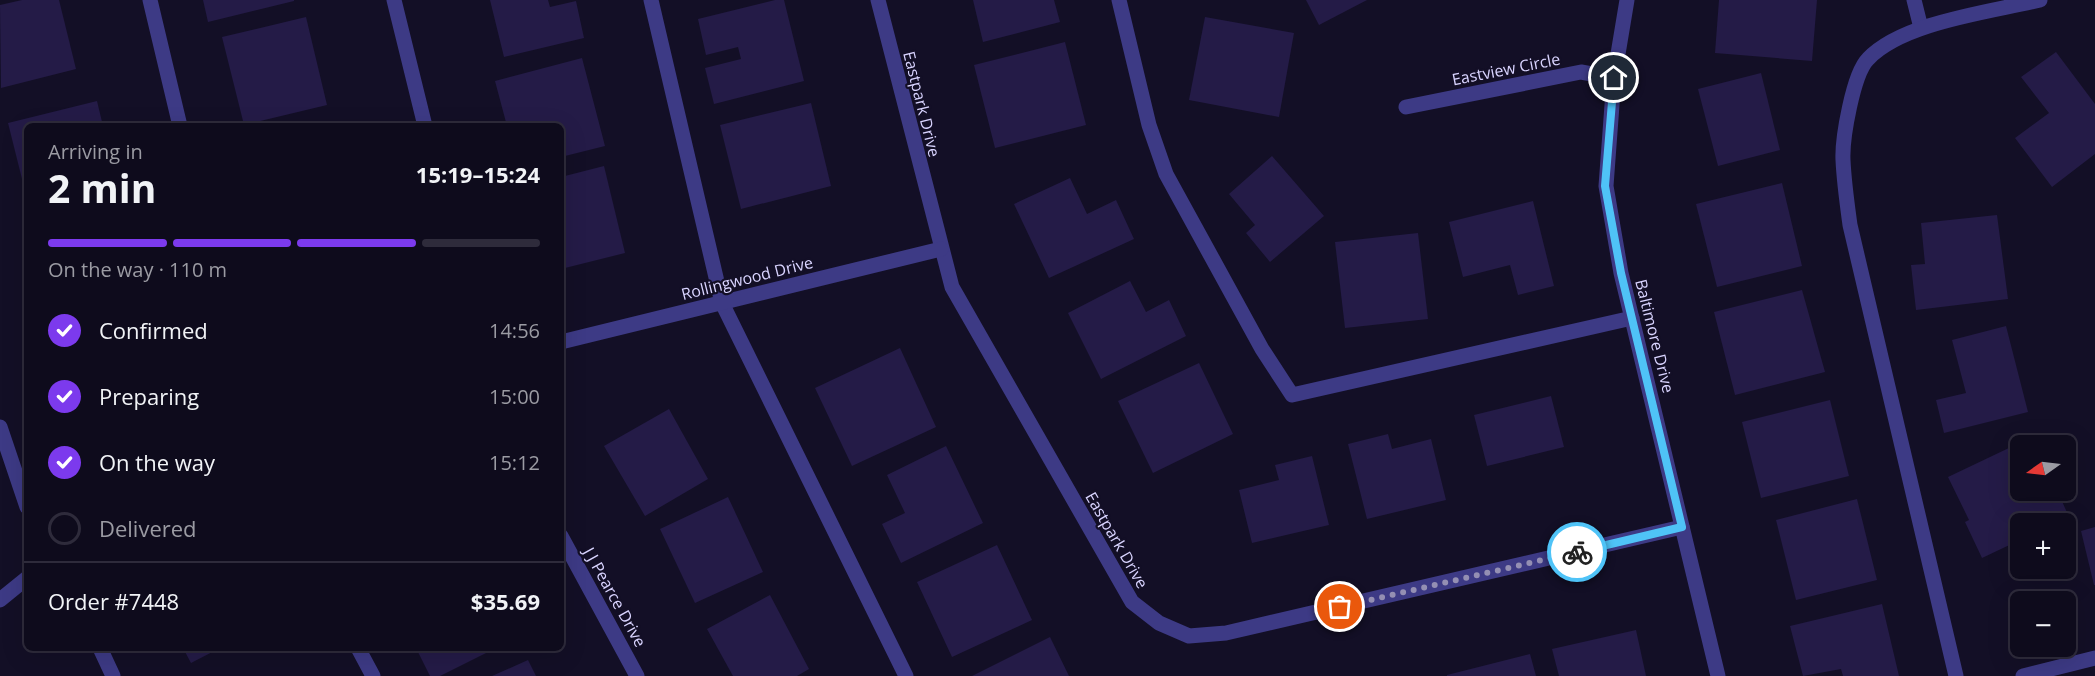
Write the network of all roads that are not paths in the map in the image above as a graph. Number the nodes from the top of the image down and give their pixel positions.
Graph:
1 (150, 0) edge
2 (394, 0) edge
3 (651, 0) edge
4 (878, 0) edge
5 (1119, 0) edge
6 (1627, 0) edge
7 (1914, 0) edge
8 (2040, 0) edge
9 (1921, 28) junction
10 (1614, 78) junction
11 (1406, 107) dead end
12 (179, 123) edge
13 (424, 123) edge
14 (941, 249) junction
15 (722, 303) junction
16 (1632, 318) junction
17 (564, 341) edge
18 (0, 427) edge
19 (24, 498) edge
20 (1682, 527) junction
21 (564, 542) edge
22 (24, 580) edge
23 (0, 600) edge
24 (100, 651) edge
25 (360, 651) edge
26 (2095, 658) edge
27 (113, 676) edge
28 (373, 676) edge
29 (637, 676) edge
30 (906, 676) edge
31 (1718, 676) edge
32 (1956, 676) edge
33 (2023, 676) edge

1 - 12 street
2 - 13 street
3 - 15 street
4 - 14 street, Eastpark Drive
5 - 16 street
6 - 10 street, Baltimore Drive
7 - 9 street
8 - 9 street
9 - 32 street
10 - 11 street, Eastview Circle
10 - 16 street, Baltimore Drive
14 - 15 street, Rollingwood Drive
14 - 20 street, Eastpark Drive
15 - 17 street, Rollingwood Drive
15 - 30 street
16 - 20 street, Baltimore Drive
18 - 19 street
20 - 31 street, Baltimore Drive
21 - 29 street, J J Pearce Drive
22 - 23 street
24 - 27 street
25 - 28 street
26 - 33 street

